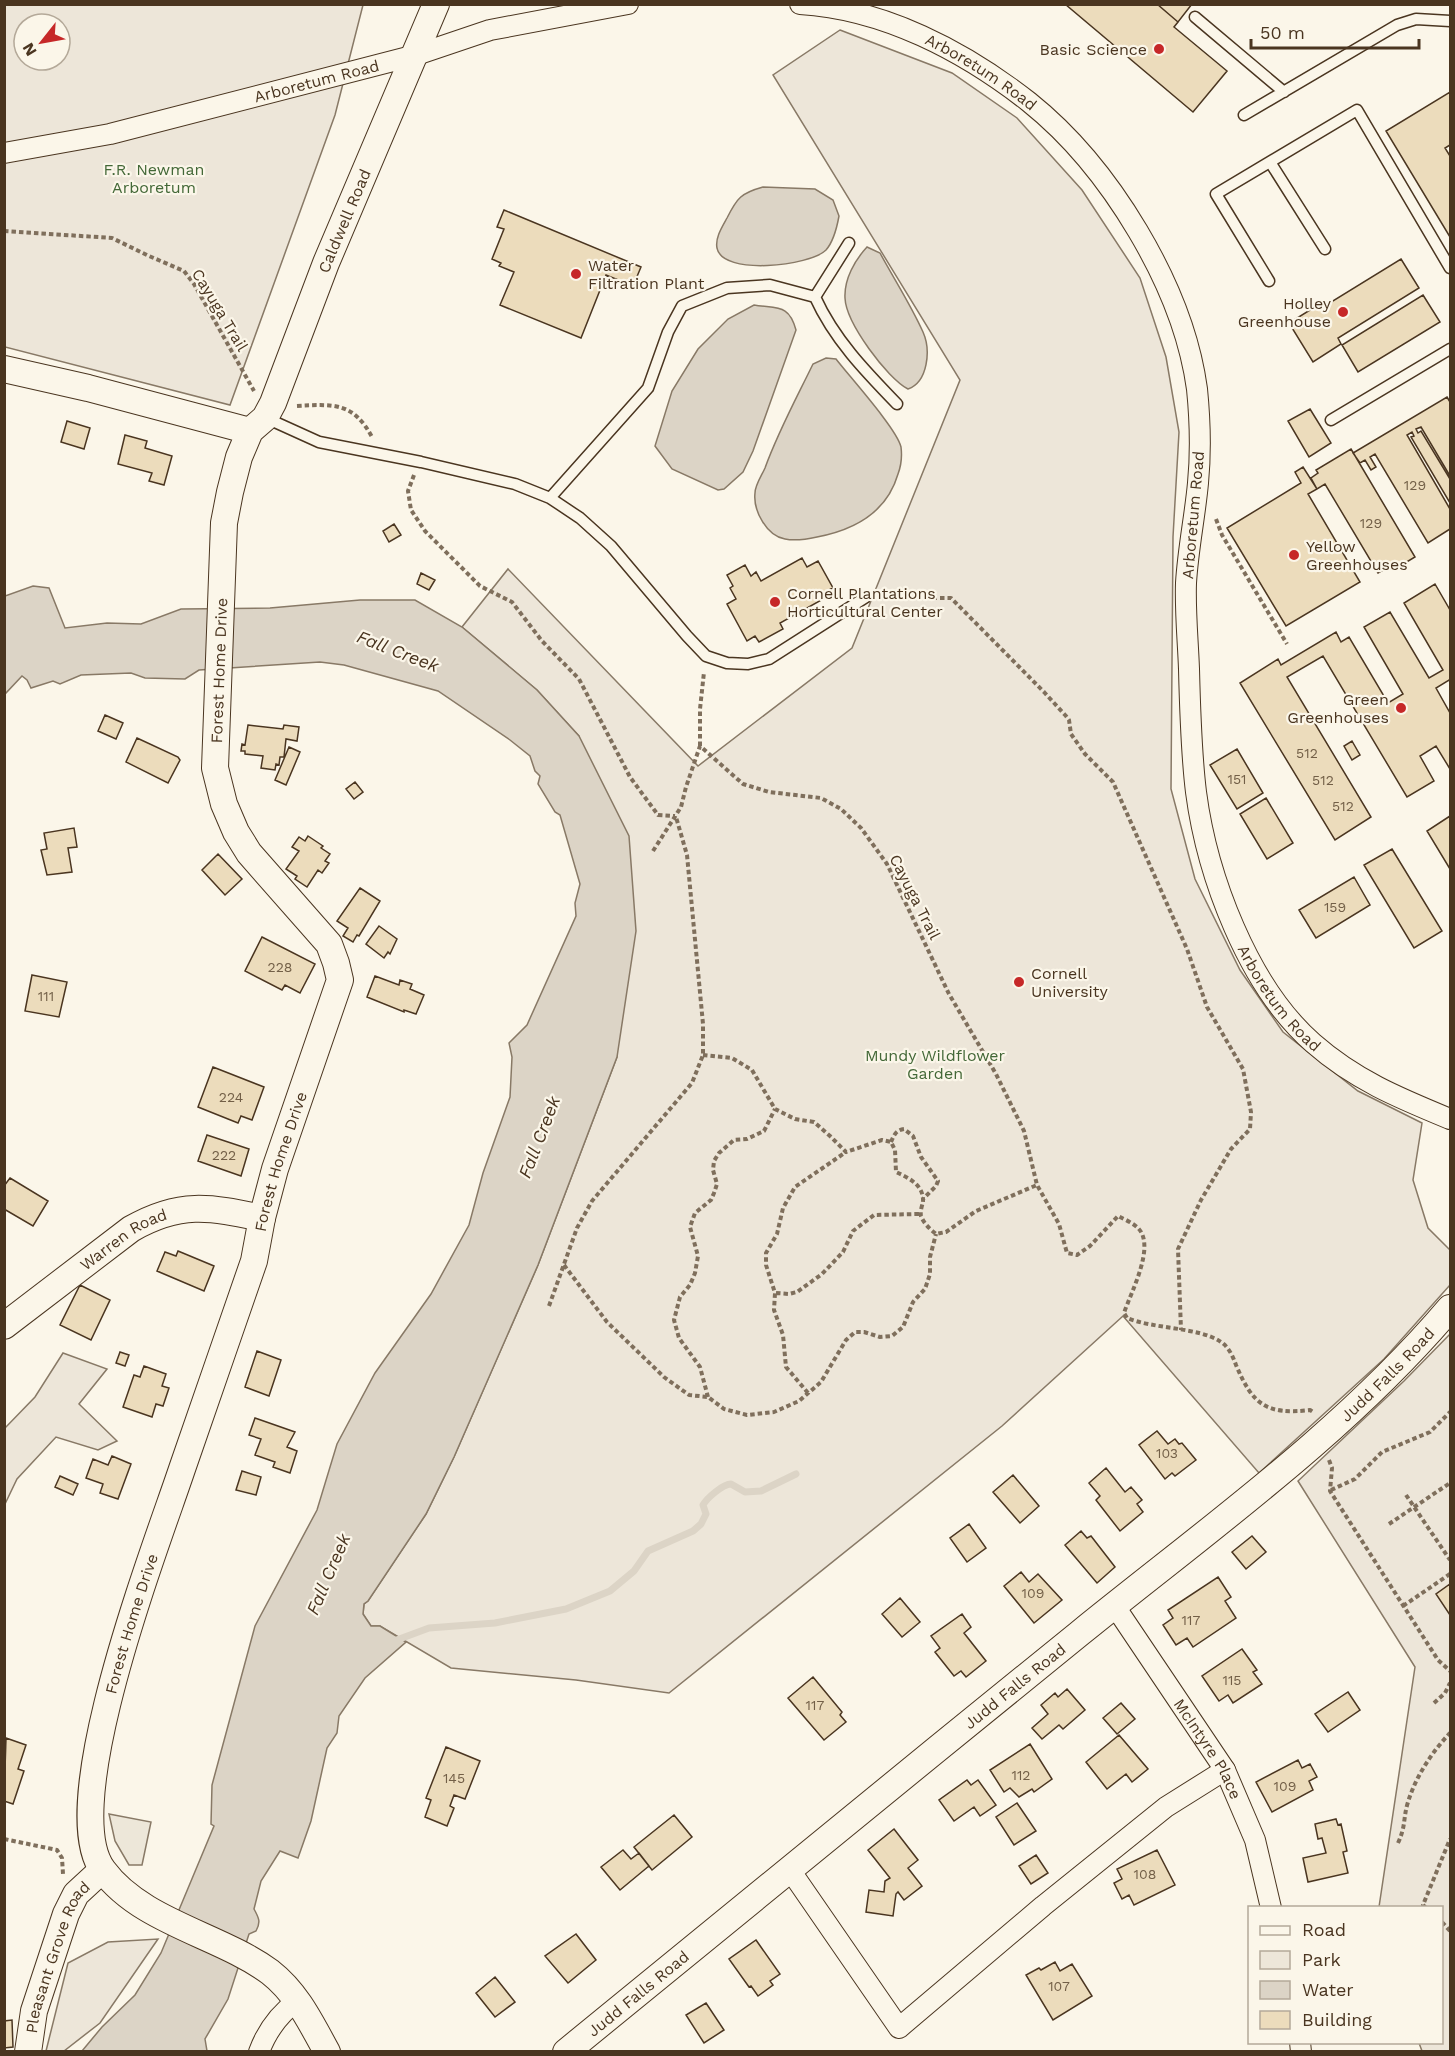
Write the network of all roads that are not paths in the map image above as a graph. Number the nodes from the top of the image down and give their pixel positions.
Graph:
1 (436, 4) edge
2 (628, 4) edge
3 (800, 4) edge
4 (1195, 17) dead end
5 (1450, 21) edge
6 (416, 55) junction
7 (1284, 92) junction
8 (1244, 116) dead end
9 (4, 153) edge
10 (1270, 162) junction
11 (849, 243) dead end
12 (1325, 249) dead end
13 (1450, 268) edge
14 (1269, 282) dead end
15 (815, 297) junction
16 (1450, 349) edge
17 (4, 369) edge
18 (897, 404) dead end
19 (258, 415) junction
20 (1331, 420) dead end
21 (550, 498) junction
22 (866, 597) road end
23 (1450, 1119) edge
24 (262, 1218) junction
25 (1450, 1308) edge
26 (4, 1326) edge
27 (1114, 1605) junction
28 (1225, 1770) junction
29 (102, 1870) junction
30 (790, 1870) junction
31 (1271, 1906) edge
32 (298, 2000) junction
33 (27, 2052) edge
34 (259, 2052) edge
35 (327, 2052) edge
36 (566, 2052) edge

1 - 6 street, Caldwell Road
2 - 6 street, Arboretum Road
3 - 23 street, Arboretum Road
4 - 7 lane
5 - 7 lane
6 - 9 street, Arboretum Road
6 - 19 street, Caldwell Road
7 - 8 lane
10 - 12 lane
10 - 13 lane
10 - 14 lane
11 - 15 lane
15 - 18 lane
15 - 21 lane
16 - 20 lane
17 - 19 street
19 - 21 lane
19 - 24 street, Forest Home Drive
21 - 22 lane
24 - 26 street, Warren Road
24 - 29 street, Forest Home Drive
25 - 27 street, Judd Falls Road
27 - 28 street, McIntyre Place
27 - 30 street, Judd Falls Road
28 - 30 street
28 - 31 street, McIntyre Place
29 - 32 street, Forest Home Drive
29 - 33 street, Pleasant Grove Road
30 - 36 street, Judd Falls Road
32 - 34 street
32 - 35 street, Forest Home Drive

